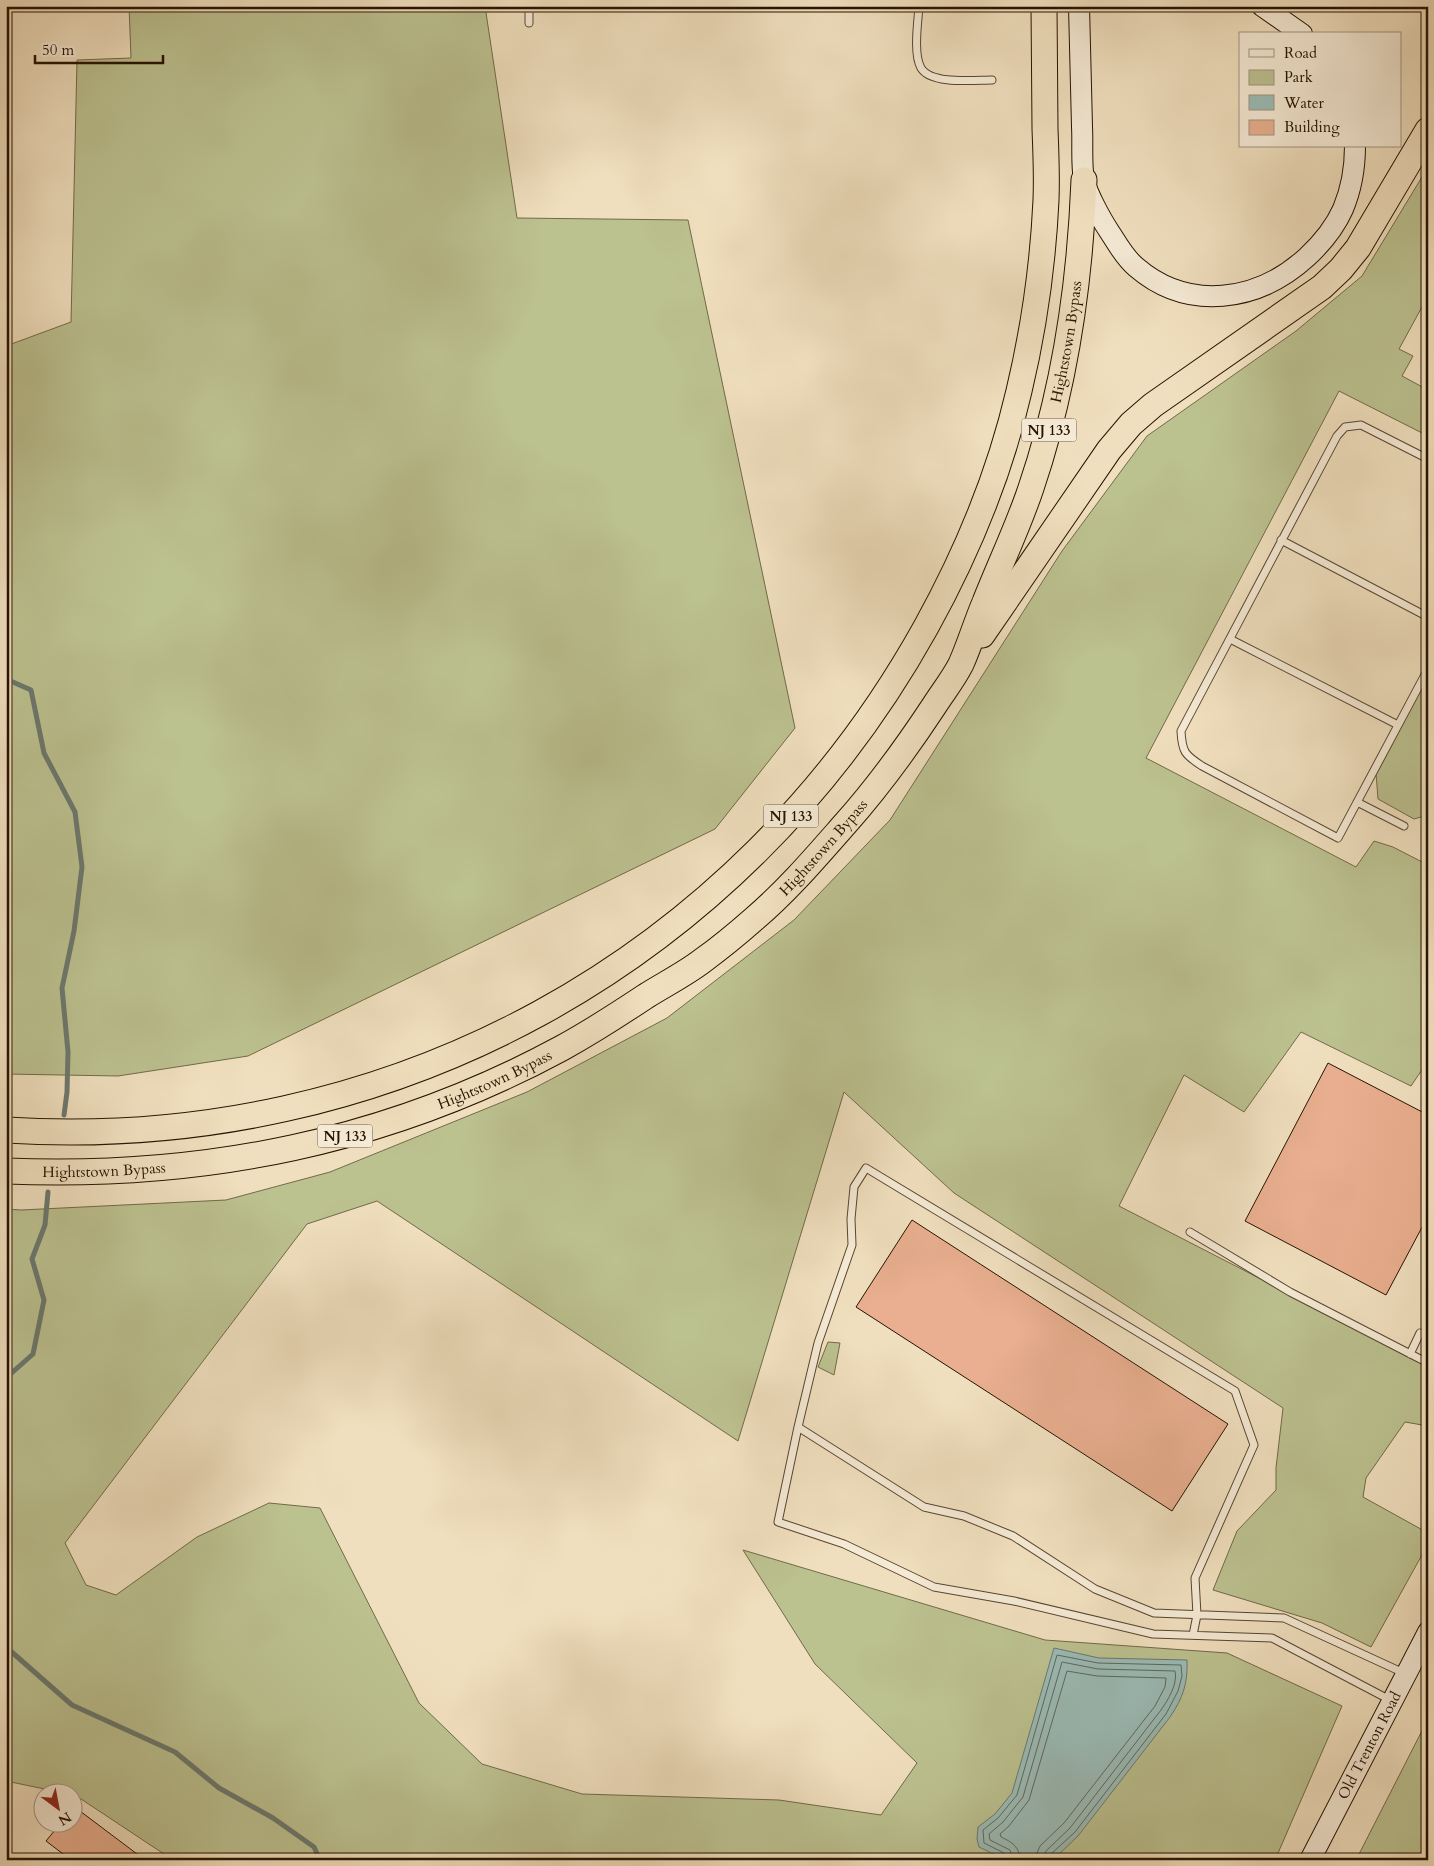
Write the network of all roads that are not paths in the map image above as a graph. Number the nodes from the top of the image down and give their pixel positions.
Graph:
1 (529, 6) edge
2 (919, 6) edge
3 (1044, 6) edge
4 (1079, 6) edge
5 (1262, 6) edge
6 (529, 24) dead end
7 (1299, 32) edge
8 (992, 80) dead end
9 (1428, 130) edge
10 (1354, 148) edge
11 (1084, 180) junction
12 (1428, 459) edge
13 (1281, 540) junction
14 (1428, 617) edge
15 (1230, 639) junction
16 (960, 666) junction
17 (1428, 669) edge
18 (1398, 725) junction
19 (1357, 802) junction
20 (1404, 826) dead end
21 (6, 1130) edge
22 (6, 1171) edge
23 (1190, 1232) dead end
24 (1420, 1333) dead end
25 (1410, 1354) junction
26 (1428, 1363) edge
27 (798, 1427) junction
28 (1197, 1615) junction
29 (1428, 1632) edge
30 (1193, 1635) junction
31 (1406, 1674) junction
32 (1392, 1701) junction
33 (1310, 1860) edge

1 - 6 lane
2 - 8 lane
3 - 21 highway, NJ 133
4 - 11 main road, Hightstown Bypass / NJ 133
5 - 7 main road
9 - 16 highway
10 - 11 main road
11 - 16 highway, Hightstown Bypass / NJ 133
12 - 13 lane
13 - 14 lane
13 - 15 lane
15 - 18 lane
15 - 19 lane
16 - 22 highway, Hightstown Bypass / NJ 133
17 - 18 lane
18 - 19 lane
19 - 20 lane
23 - 25 lane
24 - 25 lane
25 - 26 lane
27 - 28 lane
27 - 28 lane
27 - 30 lane
28 - 30 lane
28 - 31 lane
29 - 31 main road, Old Trenton Road
30 - 32 lane
31 - 32 main road, Old Trenton Road
32 - 33 main road, Old Trenton Road

